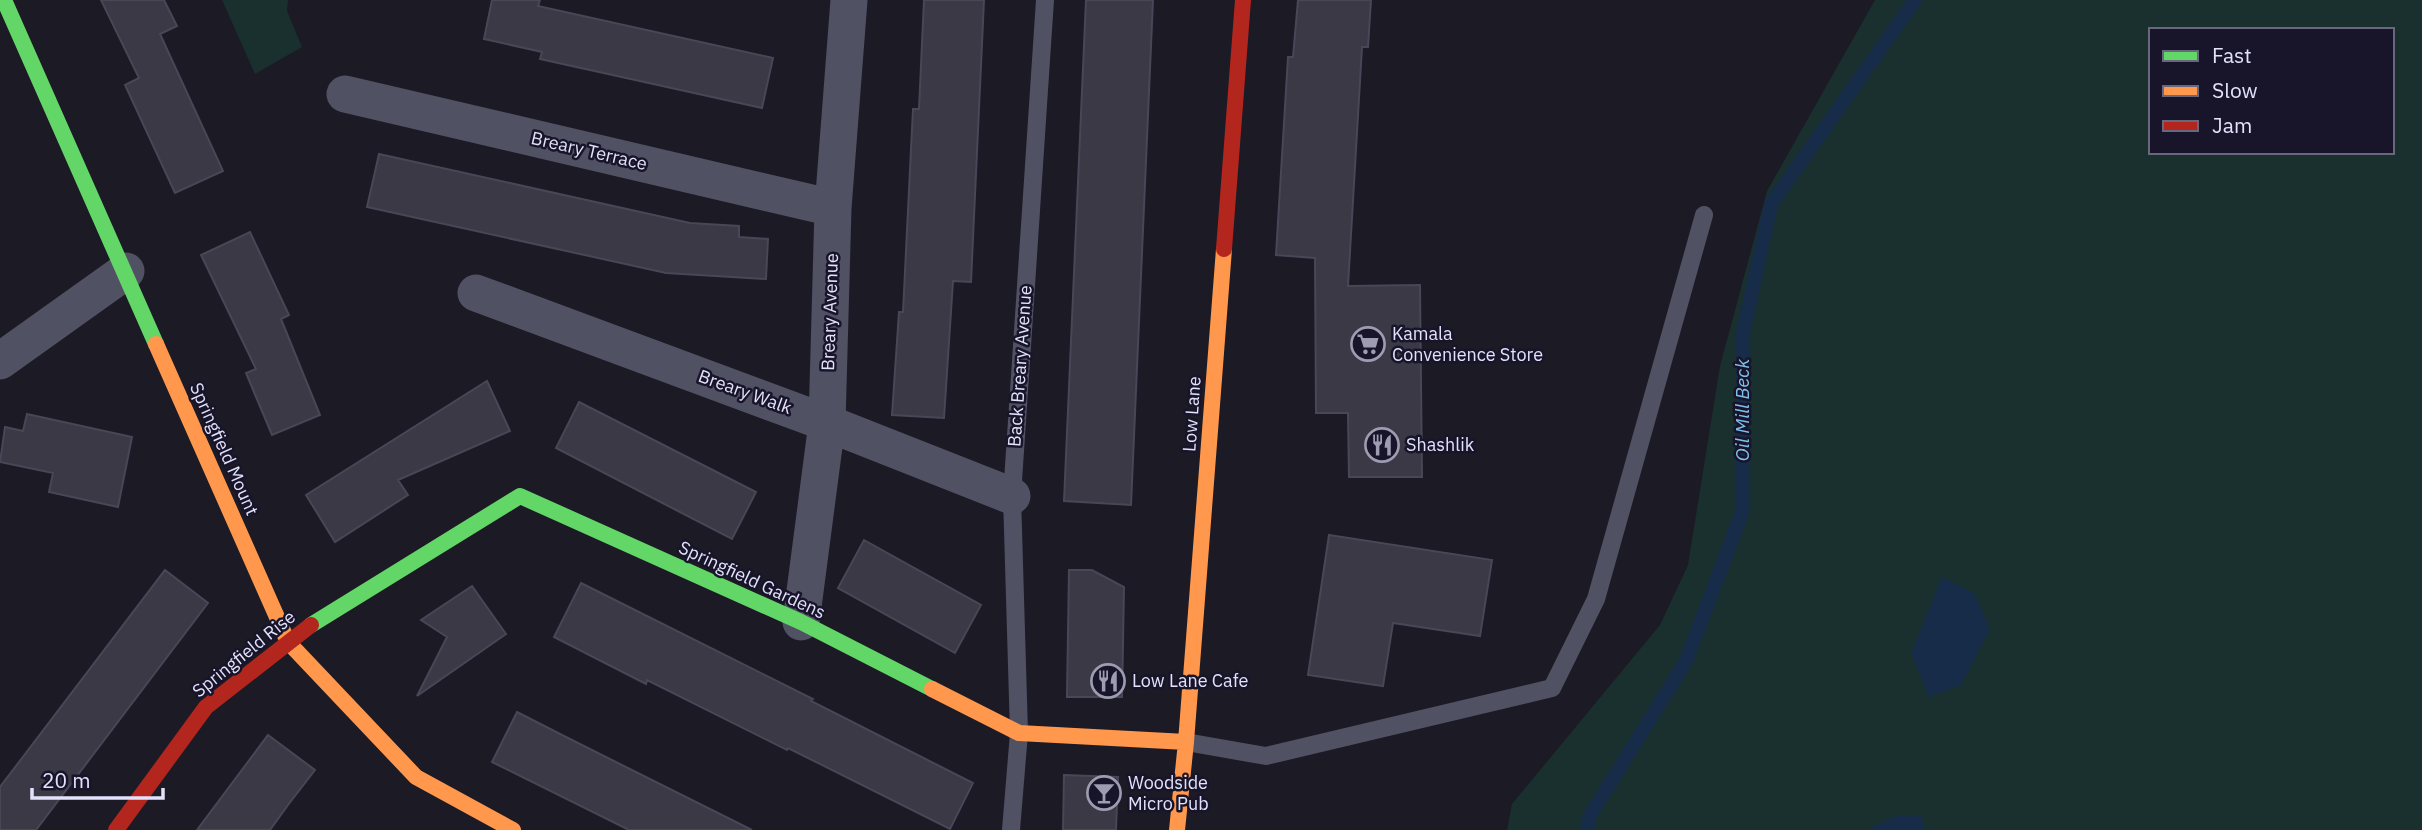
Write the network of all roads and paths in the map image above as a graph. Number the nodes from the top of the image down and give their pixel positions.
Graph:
1 (4, 0) edge
2 (849, 0) edge
3 (1045, 0) edge
4 (1243, 0) edge
5 (345, 94) dead end
6 (833, 208) junction
7 (1704, 215) dead end
8 (125, 271) junction
9 (476, 293) dead end
10 (0, 361) edge
11 (827, 423) junction
12 (1012, 496) junction
13 (326, 615) joint
14 (801, 622) junction
15 (288, 642) junction
16 (1018, 733) junction
17 (1186, 742) junction
18 (116, 830) edge
19 (513, 830) edge
20 (1010, 830) edge
21 (1177, 830) edge

1 - 8 street, Springfield Mount
2 - 6 street, Breary Avenue
3 - 12 lane, Back Breary Avenue
4 - 17 street, Low Lane
5 - 6 street, Breary Terrace
6 - 11 street, Breary Avenue
7 - 17 lane
8 - 10 street
8 - 15 street, Springfield Mount
9 - 11 street, Breary Walk
11 - 12 street, Breary Walk
11 - 14 street, Breary Avenue
12 - 16 lane, Back Breary Avenue
13 - 14 street, Springfield Gardens
13 - 15 street, Springfield Rise
14 - 16 street, Springfield Gardens
15 - 18 street, Springfield Rise
15 - 19 street, Springfield Mount
16 - 17 street, Springfield Gardens
16 - 20 lane, Back Breary Avenue
17 - 21 street, Low Lane

